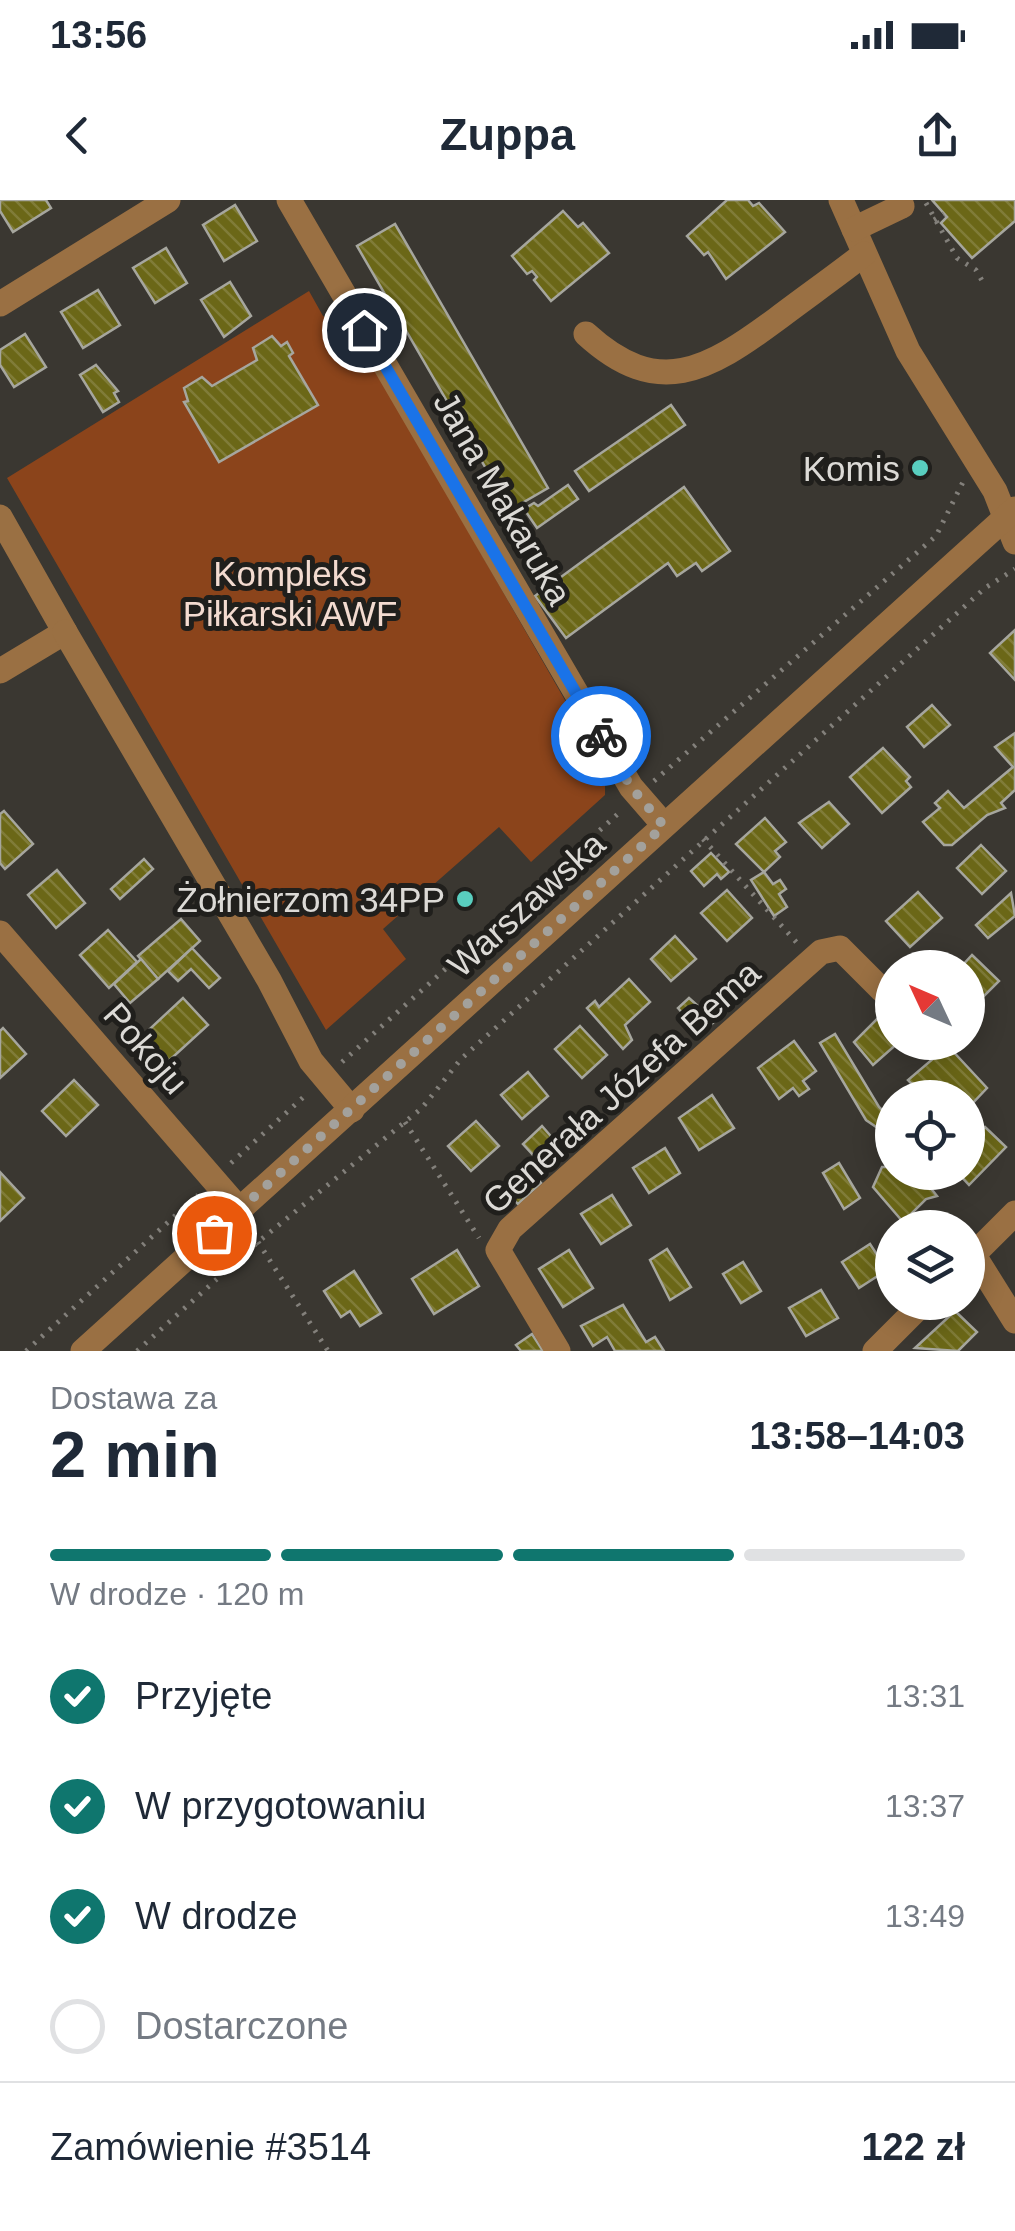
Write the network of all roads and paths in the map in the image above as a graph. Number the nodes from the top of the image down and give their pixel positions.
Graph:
1 (168, 200) edge
2 (289, 200) edge
3 (840, 200) edge
4 (913, 203) edge
5 (944, 214) dead end
6 (934, 220) junction
7 (854, 229) junction
8 (864, 254) junction
9 (984, 284) dead end
10 (0, 304) edge
11 (586, 334) dead end
12 (965, 479) dead end
13 (1010, 513) edge
14 (0, 517) edge
15 (1015, 542) edge
16 (1015, 570) edge
17 (64, 632) junction
18 (0, 671) edge
19 (638, 795) junction
20 (664, 826) junction
21 (703, 839) junction
22 (0, 933) edge
23 (812, 960) junction
24 (875, 983) edge
25 (324, 1078) junction
26 (352, 1110) junction
27 (405, 1122) junction
28 (214, 1180) junction
29 (240, 1209) junction
30 (1015, 1213) edge
31 (258, 1242) junction
32 (985, 1242) edge
33 (498, 1250) junction
34 (985, 1278) edge
35 (906, 1320) edge
36 (1015, 1321) edge
37 (26, 1351) edge
38 (83, 1351) edge
39 (136, 1351) edge
40 (328, 1351) edge
41 (558, 1351) edge
42 (875, 1351) edge

1 - 10 street
2 - 19 street, Jana Makaruka
3 - 7 street
4 - 6 path
4 - 7 street
5 - 6 path
6 - 9 path
7 - 8 street
8 - 11 street
8 - 13 street
12 - 19 path
13 - 15 street
13 - 20 street, Warszawska
14 - 17 street
16 - 21 path
17 - 18 street
17 - 25 street
19 - 20 street, Jana Makaruka
19 - 25 path
20 - 26 street, Warszawska
21 - 23 path
21 - 27 path
22 - 28 street, Pokoju
23 - 24 street, Generała Józefa Bema
23 - 33 street, Generała Józefa Bema
25 - 26 street
25 - 28 path
26 - 29 street, Warszawska
27 - 31 path
27 - 33 path
28 - 29 street, Pokoju
28 - 37 path
29 - 38 street, Warszawska
30 - 32 street
31 - 39 path
31 - 40 path
33 - 41 street, Generała Józefa Bema
34 - 36 street
35 - 42 street

